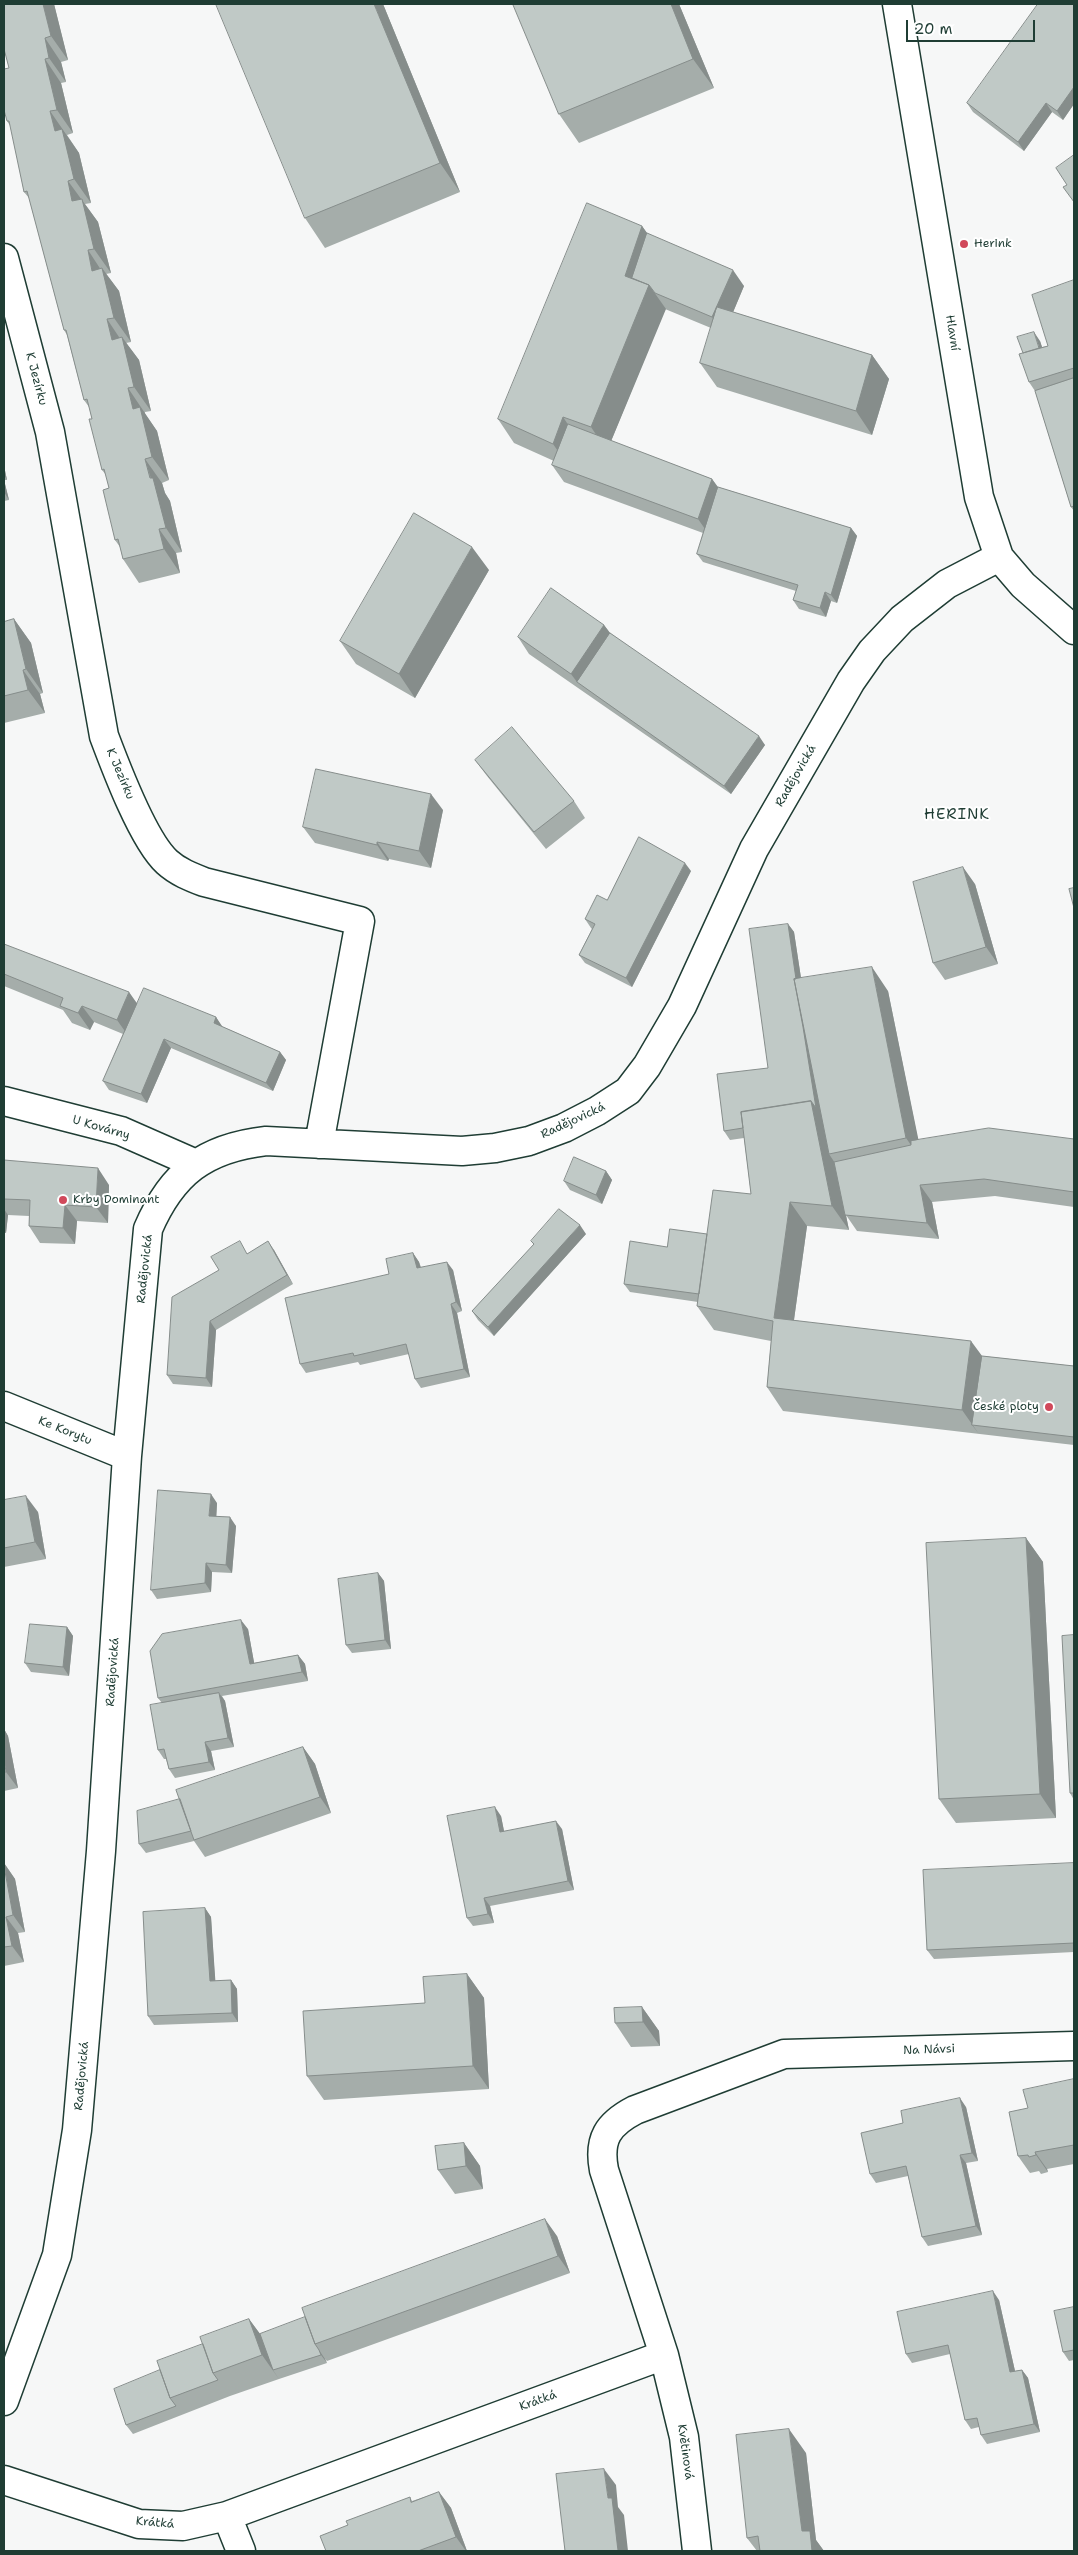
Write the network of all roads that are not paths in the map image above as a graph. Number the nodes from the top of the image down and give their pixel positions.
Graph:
1 (896, 4) edge
2 (4, 258) edge
3 (999, 557) junction
4 (1074, 630) edge
5 (4, 1101) edge
6 (319, 1144) junction
7 (196, 1164) junction
8 (4, 1406) edge
9 (127, 1456) junction
10 (1074, 2046) edge
11 (664, 2355) junction
12 (4, 2401) edge
13 (4, 2480) edge
14 (227, 2516) junction
15 (241, 2551) edge
16 (697, 2551) edge

1 - 3 street, Hlavní
2 - 6 street, K Jezírku
3 - 4 street, Hlavní
3 - 6 street, Radějovická
5 - 7 street, U Kovárny
6 - 7 street, Radějovická
7 - 9 street, Radějovická
8 - 9 street, Ke Korytu
9 - 12 street, Radějovická
10 - 11 street, Na Návsi
11 - 14 street, Krátká
11 - 16 street, Květinová
13 - 14 street, Krátká
14 - 15 street

